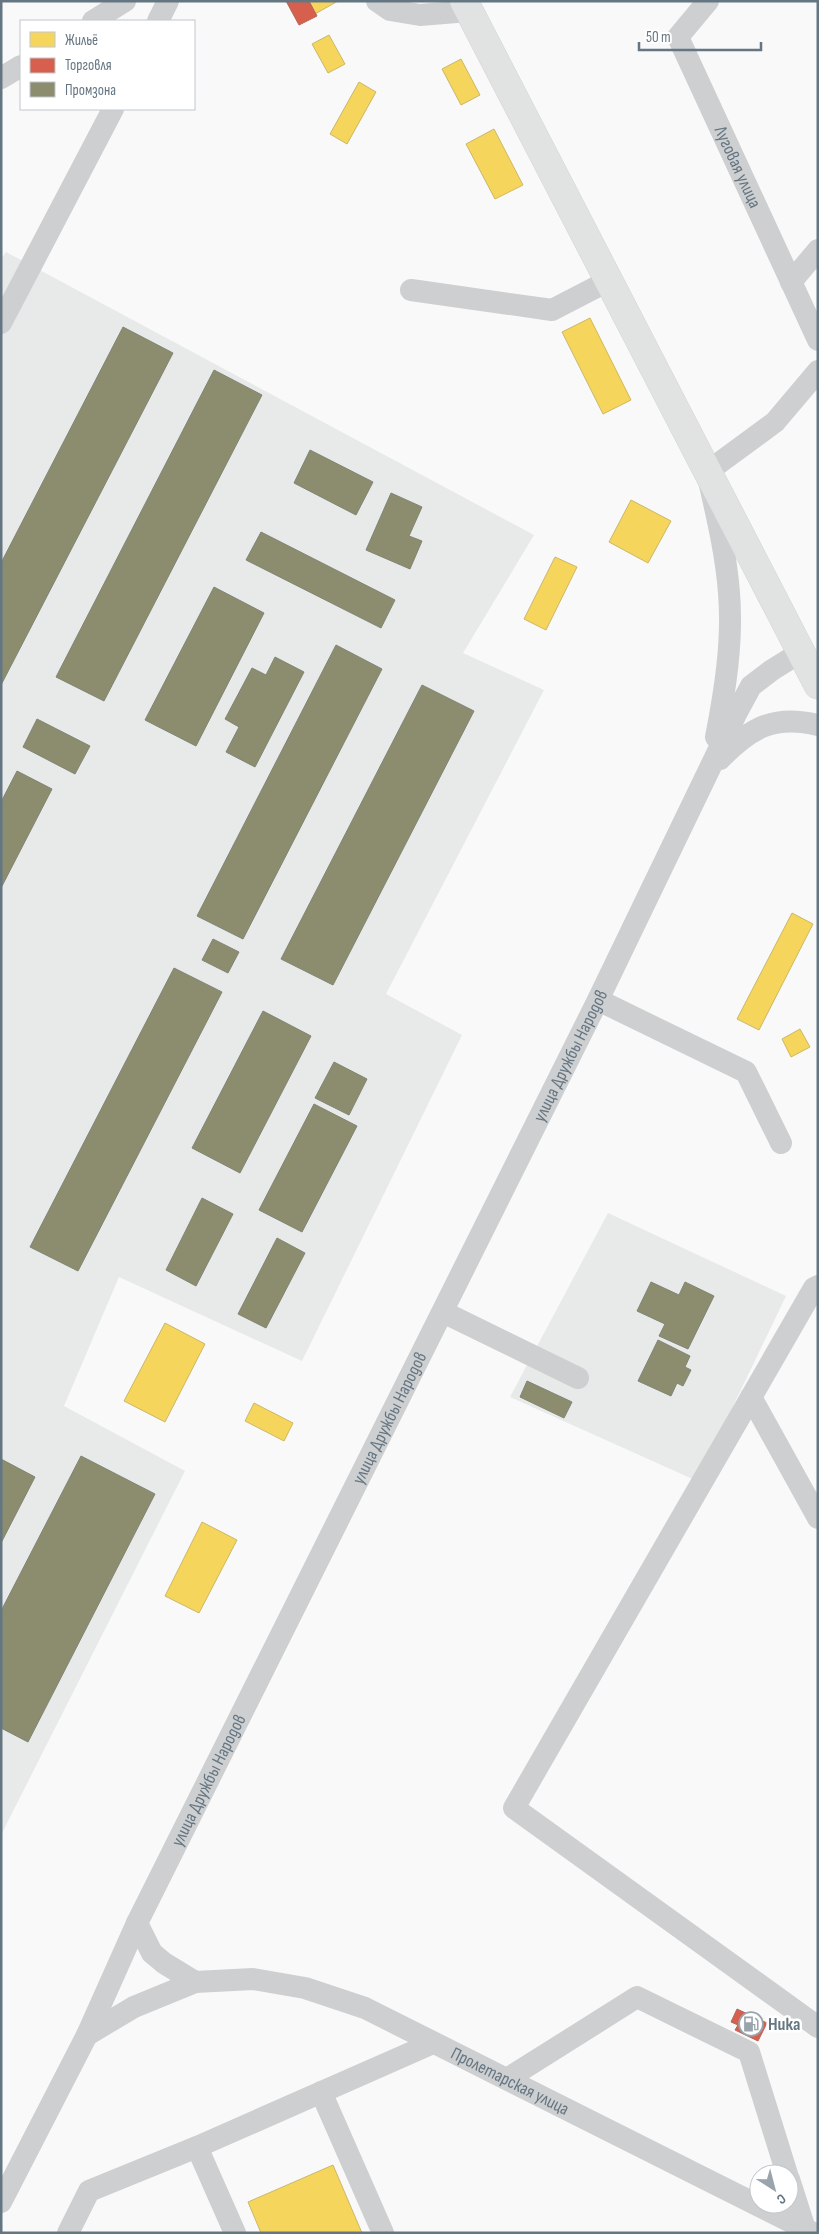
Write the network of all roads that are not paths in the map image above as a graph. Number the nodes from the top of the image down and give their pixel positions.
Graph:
1 (125, 1) edge
2 (168, 1) edge
3 (376, 1) edge
4 (708, 1) edge
5 (466, 6) edge
6 (95, 20) edge
7 (158, 20) edge
8 (20, 67) edge
9 (1, 78) edge
10 (111, 110) edge
11 (818, 250) edge
12 (608, 281) junction
13 (791, 282) junction
14 (411, 290) dead end
15 (1, 324) edge
16 (818, 340) edge
17 (818, 371) edge
18 (707, 472) junction
19 (801, 652) junction
20 (818, 684) edge
21 (818, 725) edge
22 (709, 770) junction
23 (598, 1000) junction
24 (781, 1143) dead end
25 (818, 1286) edge
26 (443, 1312) junction
27 (578, 1378) dead end
28 (751, 1397) junction
29 (818, 1518) edge
30 (138, 1923) junction
31 (195, 1982) junction
32 (818, 2027) edge
33 (86, 2035) junction
34 (433, 2043) junction
35 (507, 2079) junction
36 (321, 2092) junction
37 (197, 2147) junction
38 (785, 2164) edge
39 (1, 2202) edge
40 (799, 2205) edge
41 (809, 2231) edge
42 (68, 2233) edge
43 (235, 2233) edge
44 (383, 2233) edge

1 - 6 street
2 - 7 street
3 - 5 street
4 - 13 street, Луговая улица
5 - 12 main road
8 - 9 street
10 - 15 street
11 - 13 street
12 - 14 street
12 - 18 main road
13 - 16 street, Луговая улица
17 - 18 street
18 - 19 main road
18 - 22 street
19 - 20 main road
19 - 22 street, улица Дружбы Народов
21 - 22 street
22 - 23 street, улица Дружбы Народов
23 - 24 street
23 - 26 street, улица Дружбы Народов
25 - 28 street
26 - 27 street
26 - 30 street, улица Дружбы Народов
28 - 29 street
28 - 32 street
30 - 31 street
30 - 33 street, улица Дружбы Народов
31 - 33 street, Пролетарская улица
31 - 34 street, Пролетарская улица
33 - 39 street, улица Дружбы Народов
34 - 35 street, Пролетарская улица
34 - 36 street
35 - 38 street
35 - 41 street, Пролетарская улица
36 - 37 street
36 - 44 street
37 - 42 street
37 - 43 street
40 - 41 street

